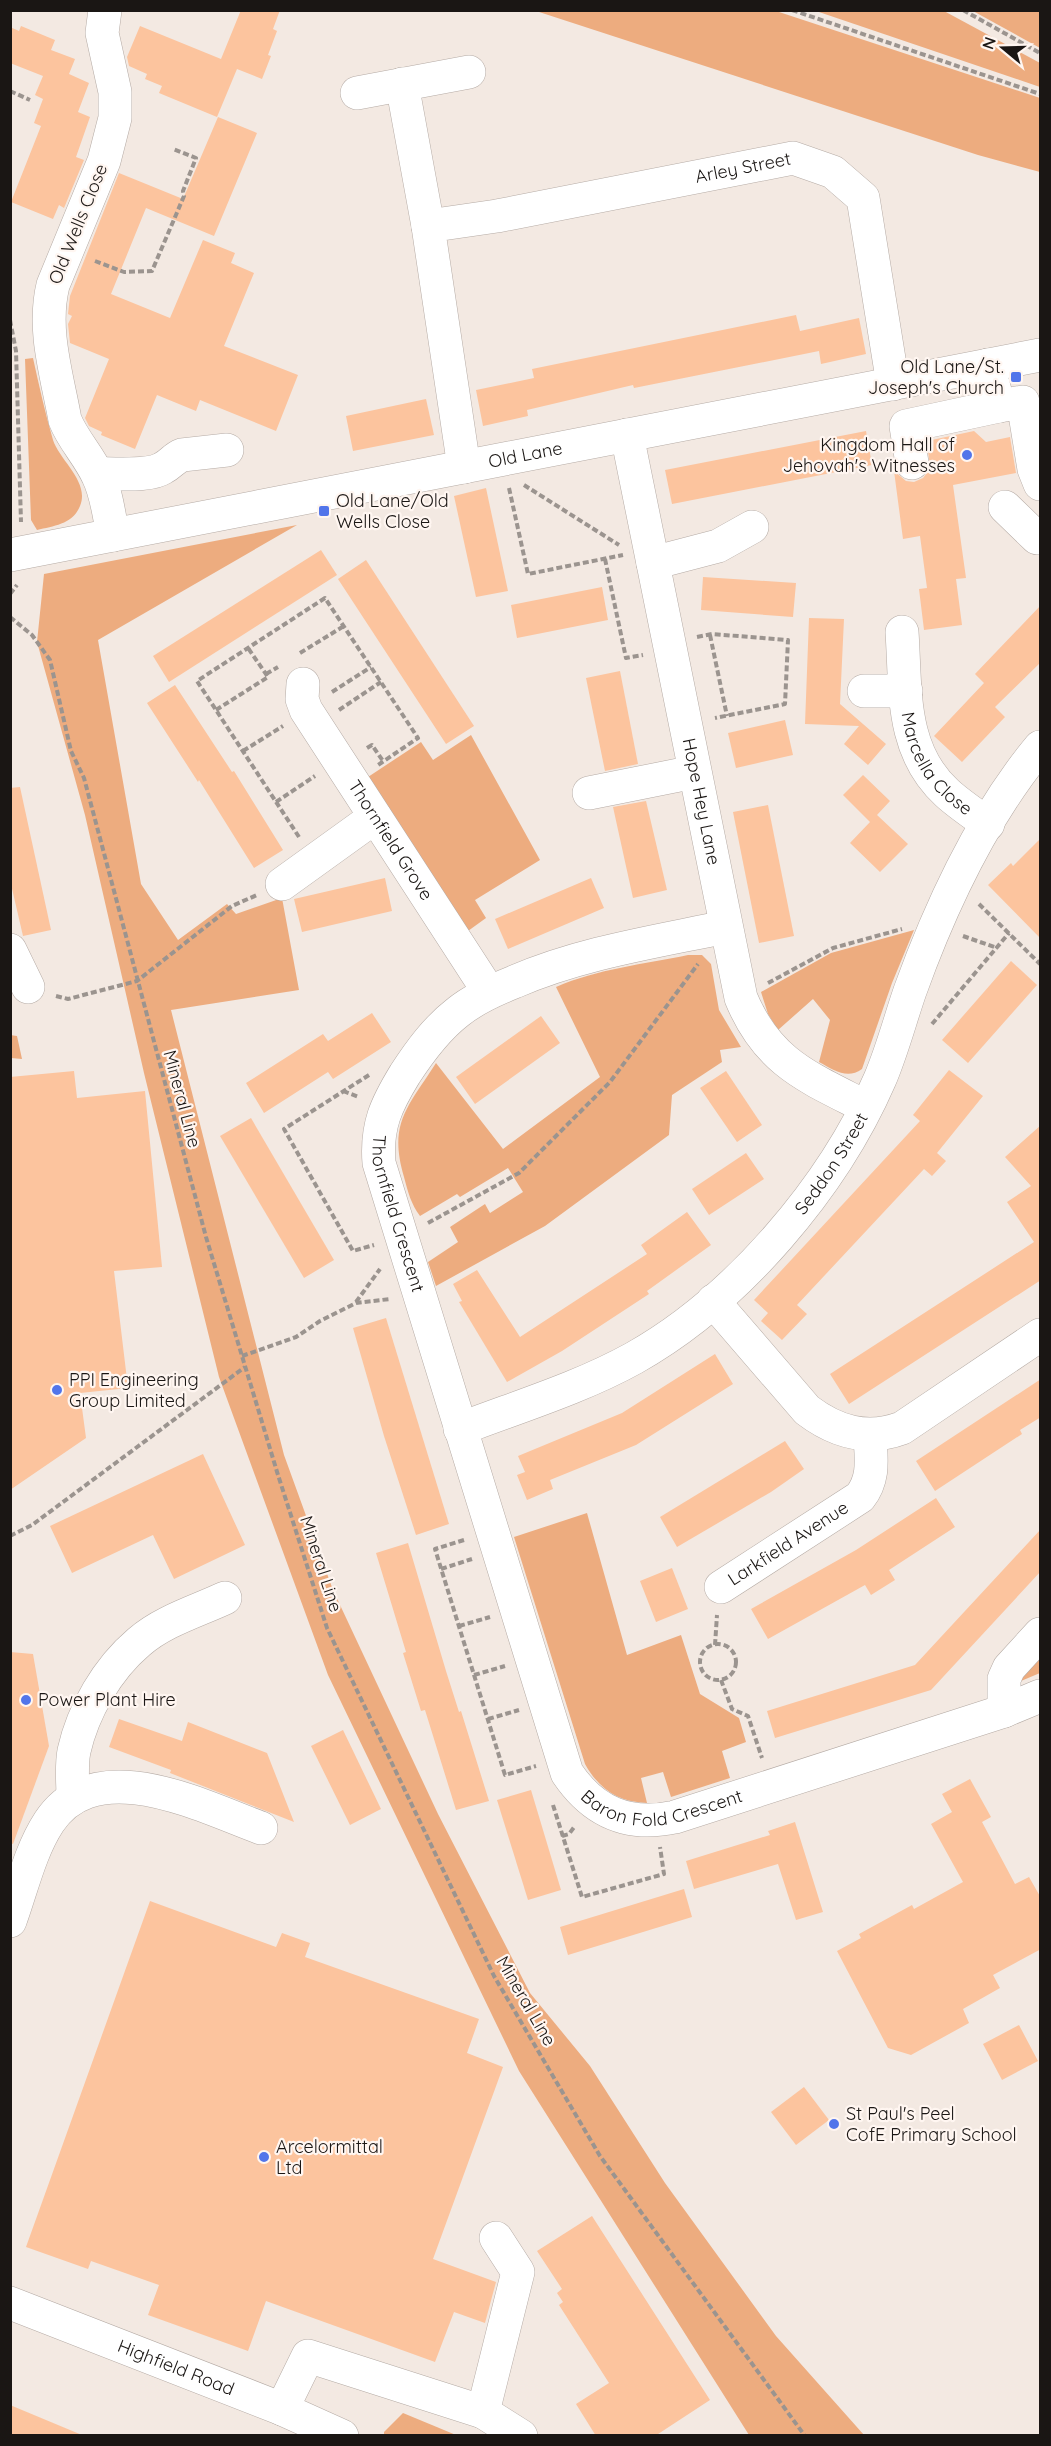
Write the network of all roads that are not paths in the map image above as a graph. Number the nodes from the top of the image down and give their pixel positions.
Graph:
1 (105, 10) edge
2 (469, 72) dead end
3 (402, 84) junction
4 (357, 93) dead end
5 (428, 226) junction
6 (1041, 355) edge
7 (988, 365) junction
8 (893, 384) junction
9 (999, 406) junction
10 (627, 435) junction
11 (227, 450) dead end
12 (912, 464) dead end
13 (464, 467) junction
14 (98, 474) junction
15 (1041, 484) edge
16 (1005, 507) dead end
17 (752, 527) dead end
18 (1041, 534) edge
19 (113, 535) junction
20 (16, 554) edge
21 (653, 563) junction
22 (903, 632) dead end
23 (864, 691) dead end
24 (906, 691) junction
25 (301, 692) road end
26 (1041, 747) edge
27 (694, 772) junction
28 (589, 793) dead end
29 (375, 817) junction
30 (988, 824) junction
31 (282, 884) road end
32 (725, 927) junction
33 (10, 950) edge
34 (28, 987) road end
35 (489, 992) junction
36 (866, 1107) junction
37 (713, 1301) junction
38 (1041, 1335) edge
39 (460, 1429) junction
40 (870, 1435) junction
41 (721, 1587) dead end
42 (225, 1598) dead end
43 (1041, 1634) edge
44 (1041, 1696) edge
45 (1004, 1711) junction
46 (73, 1798) junction
47 (261, 1828) dead end
48 (10, 1920) edge
49 (496, 2238) dead end
50 (10, 2303) edge
51 (282, 2409) junction
52 (483, 2412) junction
53 (342, 2436) edge
54 (521, 2436) edge

1 - 14 street, Old Wells Close
2 - 3 street
3 - 4 street
3 - 5 street
5 - 8 street, Arley Street
5 - 13 street
6 - 7 street, Old Lane
7 - 8 street, Old Lane
7 - 9 street
8 - 10 street, Old Lane
9 - 12 street
9 - 15 street
10 - 13 street, Old Lane
10 - 21 street, Hope Hey Lane
11 - 14 street
13 - 19 street, Old Lane
14 - 19 street, Old Wells Close
16 - 18 street
17 - 21 street
19 - 20 street, Old Lane
21 - 27 street, Hope Hey Lane
22 - 24 street, Marcella Close
23 - 24 street, Marcella Close
24 - 30 street, Marcella Close
25 - 29 street, Thornfield Grove
26 - 30 street, Seddon Street
27 - 28 street
27 - 32 street, Hope Hey Lane
29 - 31 street
29 - 35 street, Thornfield Grove
30 - 36 street, Seddon Street
32 - 35 street, Thornfield Crescent
32 - 36 street, Hope Hey Lane
33 - 34 street
35 - 39 street, Thornfield Crescent
36 - 37 street, Seddon Street
37 - 39 street, Seddon Street
37 - 40 street
38 - 40 street
39 - 45 street, Baron Fold Crescent
40 - 41 street, Larkfield Avenue
42 - 46 street
43 - 45 street
44 - 45 street, Baron Fold Crescent
46 - 47 street
46 - 48 street
49 - 52 street
50 - 51 street, Highfield Road
51 - 52 street
51 - 53 street, Highfield Road
52 - 54 street

